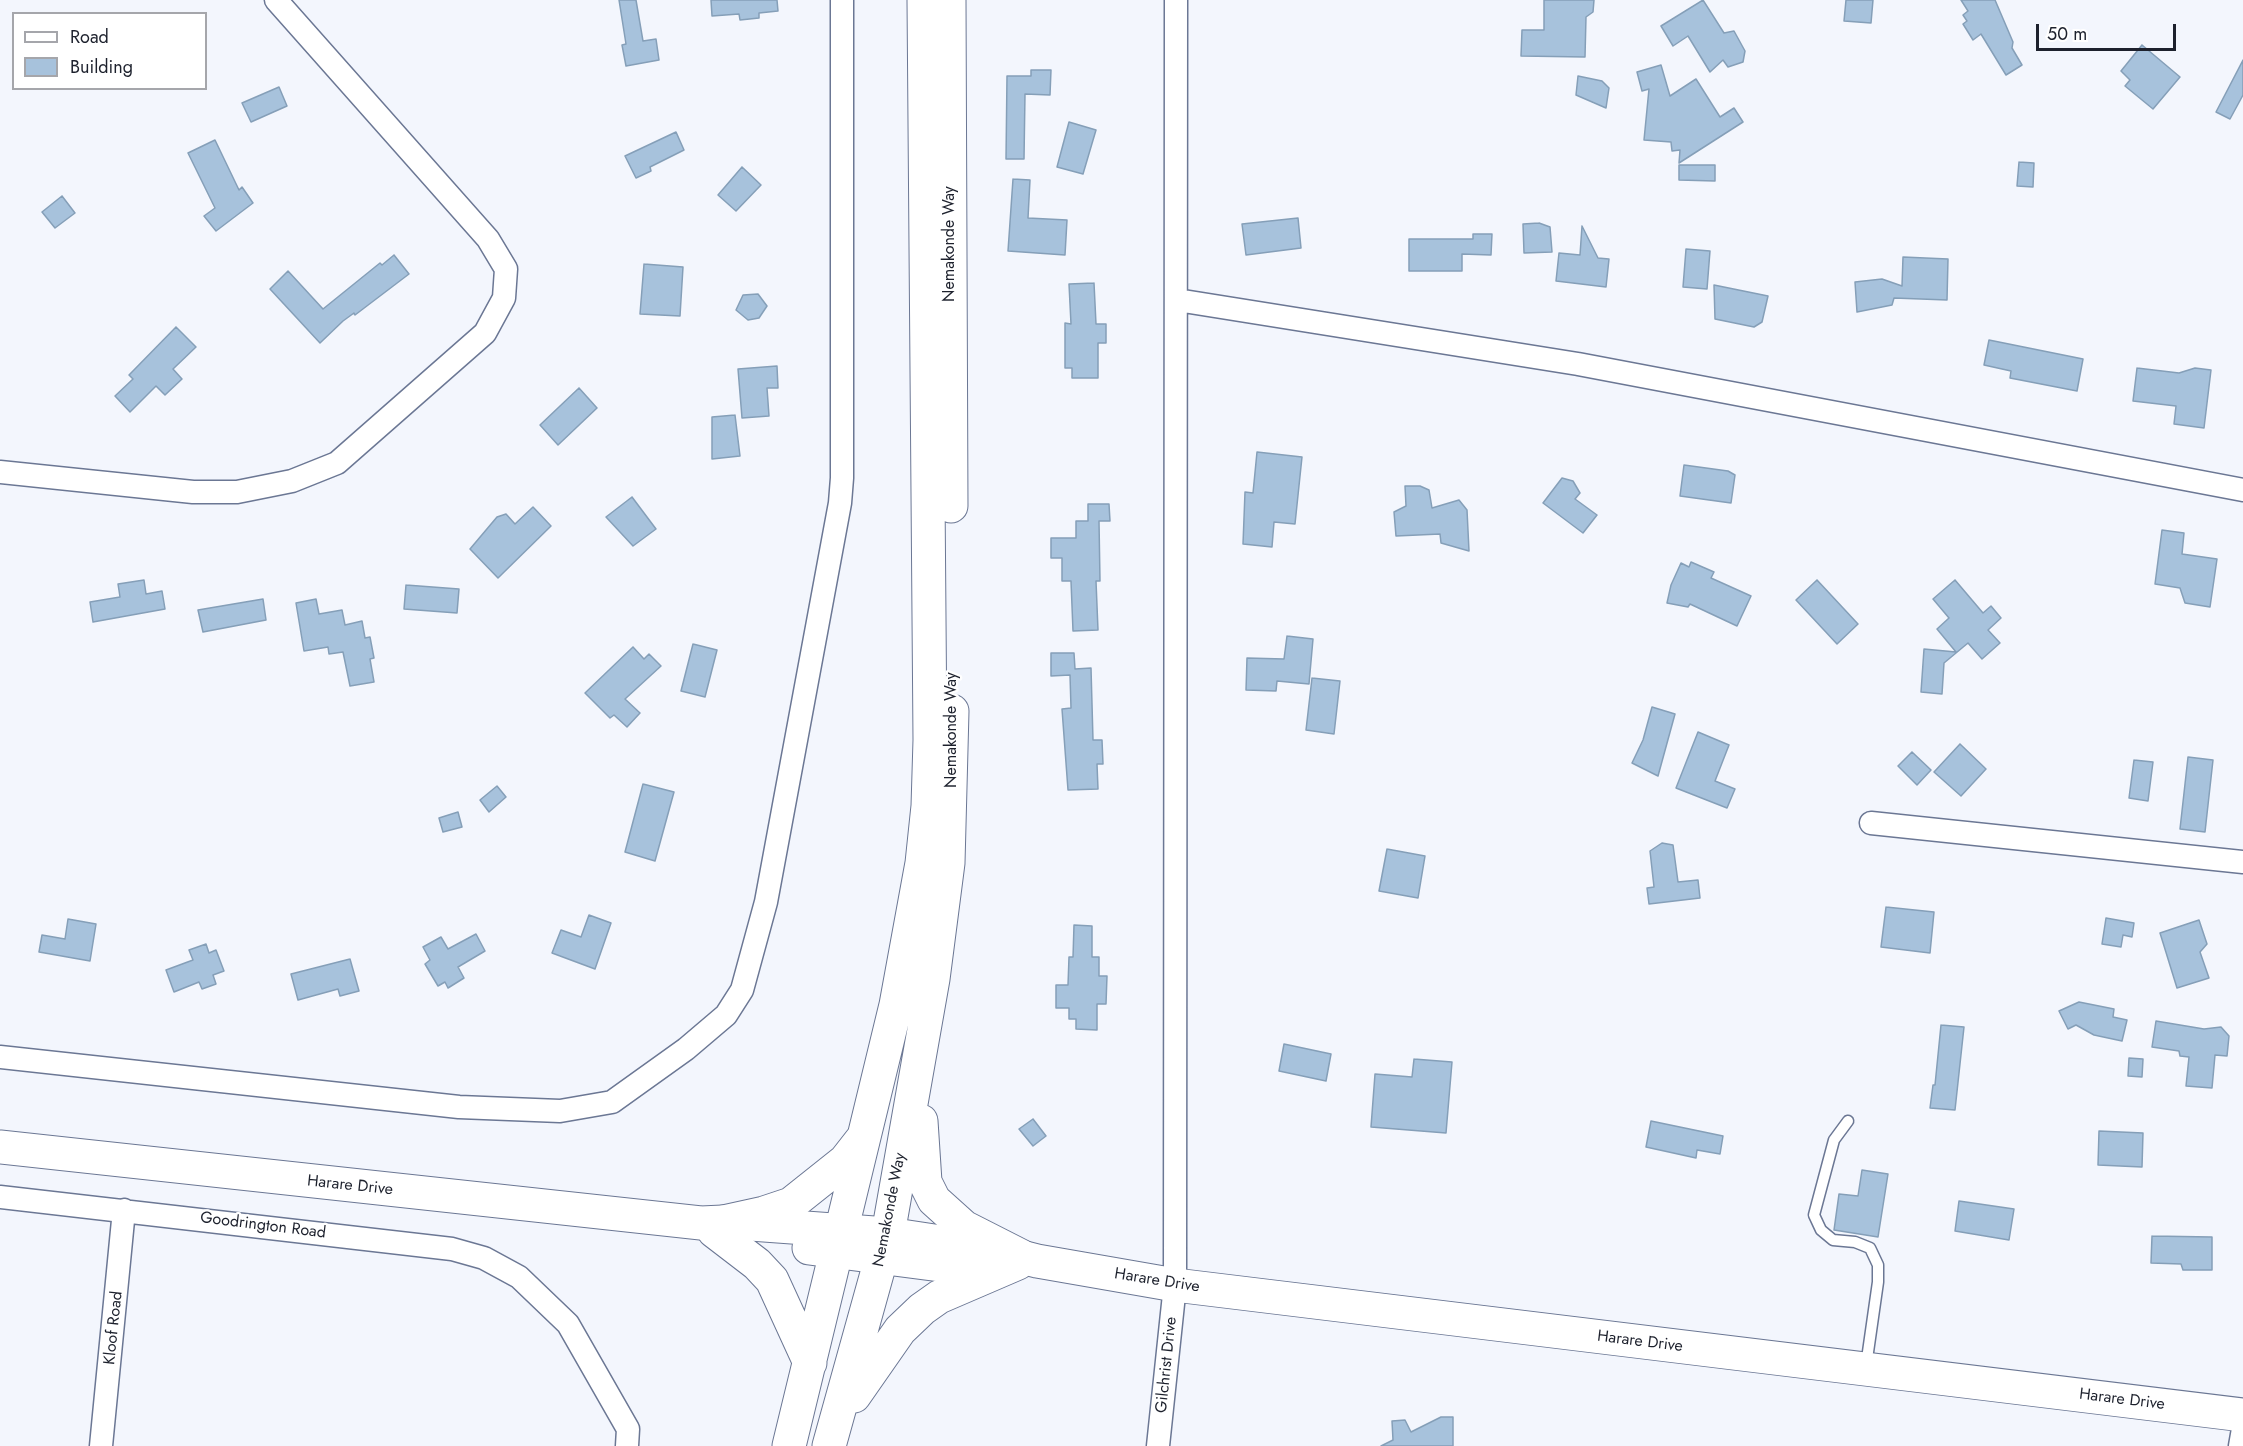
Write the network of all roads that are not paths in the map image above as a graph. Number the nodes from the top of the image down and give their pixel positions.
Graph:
1 (276, 0) edge
2 (842, 0) edge
3 (924, 0) edge
4 (949, 0) edge
5 (1176, 0) edge
6 (1177, 300) junction
7 (0, 472) edge
8 (2243, 490) edge
9 (1871, 823) dead end
10 (2243, 862) edge
11 (0, 1057) edge
12 (917, 1065) junction
13 (1848, 1121) dead end
14 (866, 1134) junction
15 (0, 1147) edge
16 (0, 1197) edge
17 (124, 1210) junction
18 (712, 1225) junction
19 (840, 1241) junction
20 (885, 1246) junction
21 (1025, 1260) junction
22 (1175, 1285) junction
23 (810, 1363) junction
24 (1865, 1369) junction
25 (2243, 1415) edge
26 (2243, 1429) edge
27 (833, 1434) edge
28 (101, 1446) edge
29 (627, 1446) edge
30 (789, 1446) edge
31 (1158, 1446) edge
32 (2240, 1446) edge

1 - 7 street
2 - 11 street
3 - 14 main road, Nemakonde Way
4 - 12 main road, Nemakonde Way
5 - 6 street, Gilchrist Drive
6 - 8 street
6 - 22 street, Gilchrist Drive
9 - 10 street
12 - 20 main road, Nemakonde Way
12 - 21 main road
13 - 24 lane
14 - 18 main road
14 - 19 main road, Nemakonde Way
15 - 18 main road, Harare Drive
16 - 17 street, Goodrington Road
17 - 28 street, Kloof Road
17 - 29 street, Goodrington Road
18 - 19 main road, Harare Drive
18 - 23 main road
19 - 20 main road, Harare Drive
19 - 23 main road, Nemakonde Way
20 - 21 main road, Harare Drive
20 - 27 main road, Nemakonde Way
21 - 22 main road, Harare Drive
21 - 27 main road
22 - 24 main road, Harare Drive
22 - 31 street, Gilchrist Drive
23 - 30 main road, Nemakonde Way
24 - 25 main road, Harare Drive
26 - 32 street

